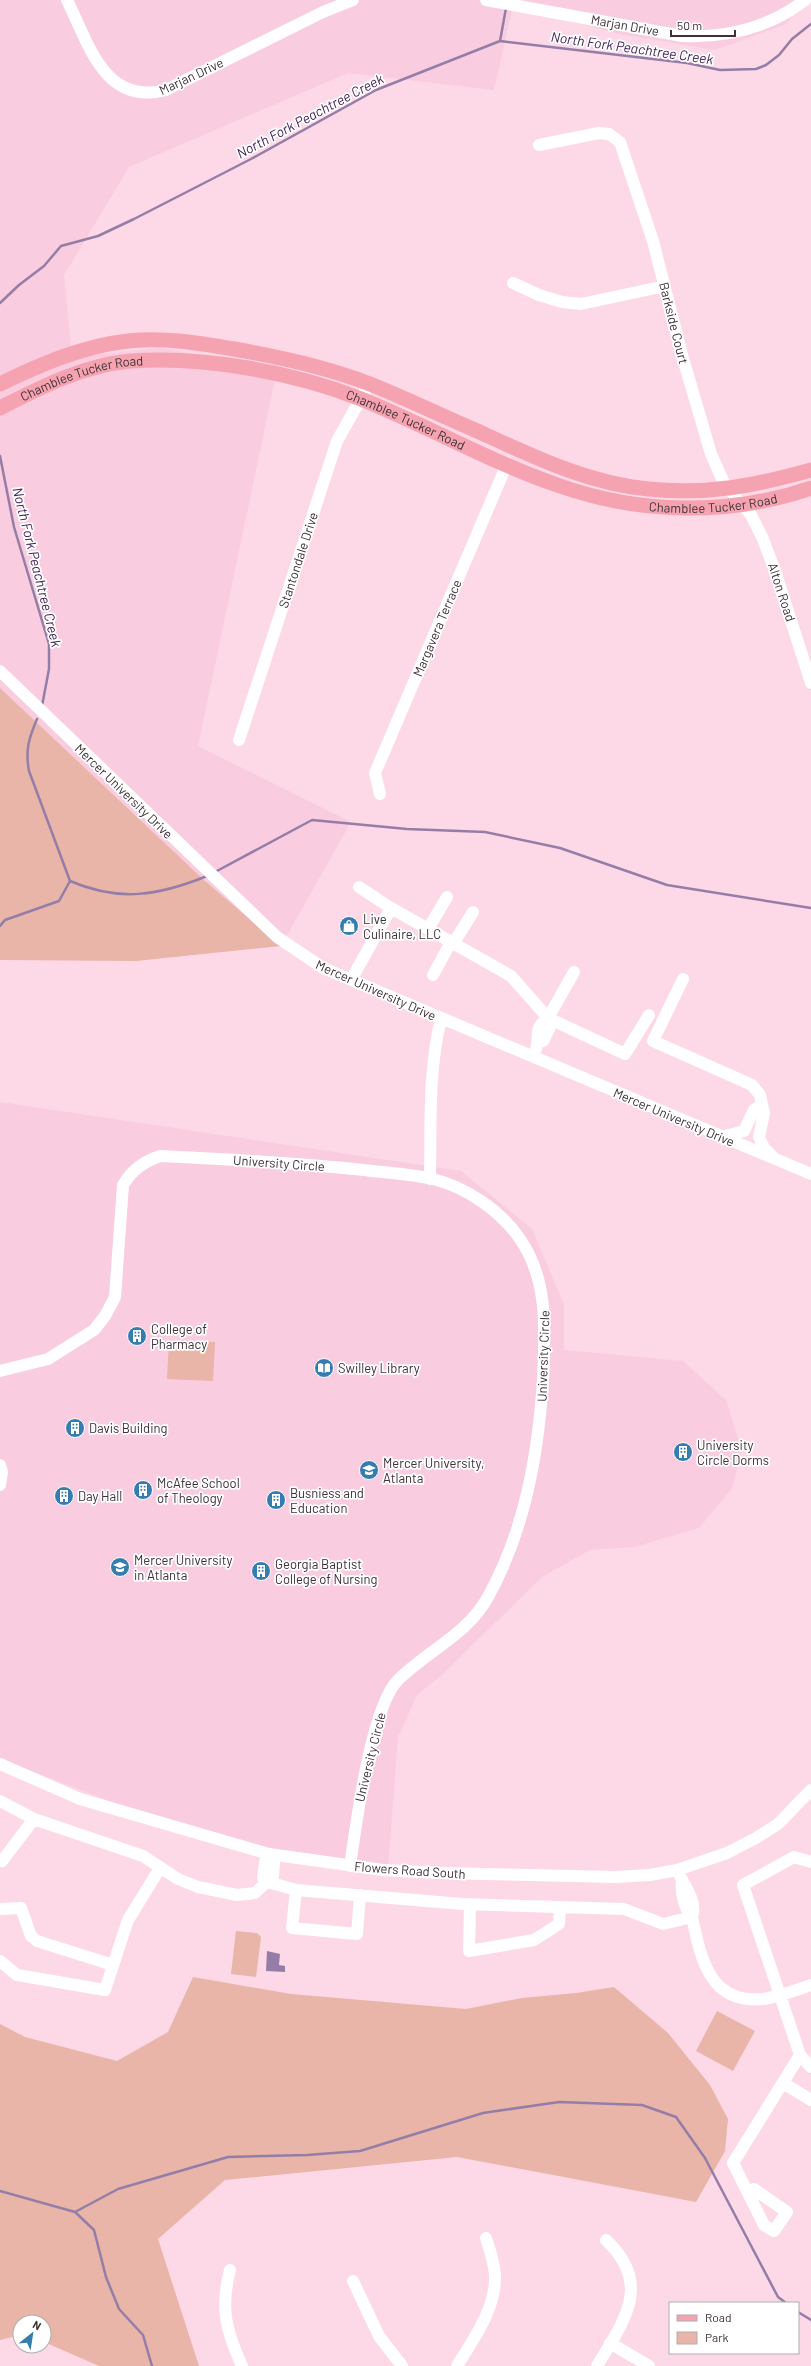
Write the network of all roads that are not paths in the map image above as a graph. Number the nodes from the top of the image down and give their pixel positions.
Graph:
1 (67, 0) edge
2 (352, 0) edge
3 (486, 0) edge
4 (805, 0) edge
5 (539, 145) dead end
6 (513, 283) dead end
7 (665, 286) junction
8 (0, 384) edge
9 (369, 384) junction
10 (359, 398) junction
11 (0, 408) edge
12 (507, 464) junction
13 (811, 470) edge
14 (811, 488) edge
15 (729, 489) junction
16 (742, 504) junction
17 (0, 671) edge
18 (811, 683) edge
19 (239, 740) dead end
20 (380, 794) dead end
21 (359, 887) dead end
22 (447, 897) dead end
23 (391, 908) junction
24 (473, 912) dead end
25 (428, 929) junction
26 (452, 943) junction
27 (574, 972) dead end
28 (433, 975) dead end
29 (683, 979) dead end
30 (351, 980) junction
31 (649, 1015) dead end
32 (548, 1018) junction
33 (440, 1019) junction
34 (533, 1058) junction
35 (761, 1105) junction
36 (747, 1125) junction
37 (759, 1130) junction
38 (722, 1137) junction
39 (776, 1160) junction
40 (811, 1174) edge
41 (430, 1179) junction
42 (0, 1372) edge
43 (0, 1465) edge
44 (0, 1485) edge
45 (0, 1764) edge
46 (811, 1790) edge
47 (0, 1801) edge
48 (34, 1819) junction
49 (269, 1854) junction
50 (0, 1860) edge
51 (811, 1862) edge
52 (350, 1866) junction
53 (160, 1868) junction
54 (677, 1870) junction
55 (268, 1882) junction
56 (296, 1890) junction
57 (360, 1895) junction
58 (470, 1905) junction
59 (560, 1907) junction
60 (0, 1909) edge
61 (687, 1919) junction
62 (0, 1961) edge
63 (113, 1965) junction
64 (811, 1985) edge
65 (779, 1995) junction
66 (800, 2055) junction
67 (811, 2067) edge
68 (783, 2083) junction
69 (811, 2100) edge
70 (750, 2195) dead end
71 (486, 2238) dead end
72 (606, 2240) dead end
73 (230, 2270) dead end
74 (353, 2281) dead end
75 (610, 2343) junction
76 (242, 2366) edge
77 (402, 2366) edge
78 (457, 2366) edge
79 (597, 2366) edge
80 (650, 2366) edge

1 - 2 street, Marjan Drive
3 - 4 street, Marjan Drive
5 - 7 street, Barkside Court
6 - 7 street
7 - 15 street, Barkside Court
8 - 9 main road, Chamblee Tucker Road
9 - 10 street, Stantondale Drive
9 - 15 main road, Chamblee Tucker Road
10 - 11 main road, Chamblee Tucker Road
10 - 12 main road, Chamblee Tucker Road
10 - 19 street, Stantondale Drive
12 - 16 main road, Chamblee Tucker Road
12 - 20 street, Margavera Terrace
13 - 15 main road, Chamblee Tucker Road
14 - 16 main road, Chamblee Tucker Road
15 - 16 street, Barkside Court
16 - 18 street, Alton Road
17 - 30 street, Mercer University Drive
21 - 23 street
22 - 25 street
23 - 25 street
23 - 30 street
24 - 26 street
25 - 26 street
26 - 28 street
26 - 32 street
27 - 32 street
29 - 35 street
30 - 33 street, Mercer University Drive
31 - 32 street
32 - 34 street
33 - 34 street, Mercer University Drive
33 - 41 street
34 - 38 street, Mercer University Drive
35 - 36 street
35 - 37 street
36 - 37 street
36 - 38 street
37 - 39 street
38 - 39 street, Mercer University Drive
39 - 40 street, Mercer University Drive
41 - 42 street, University Circle
41 - 52 street, University Circle
43 - 44 street
45 - 49 street, Flowers Road South
46 - 54 street, Flowers Road South
47 - 48 street
48 - 50 street
48 - 53 street
49 - 52 street, Flowers Road South
49 - 55 street
51 - 65 street
52 - 54 street, Flowers Road South
53 - 55 street
53 - 63 street
54 - 61 street
55 - 56 street
56 - 57 street
56 - 57 street
57 - 58 street
58 - 59 street
58 - 59 street
59 - 61 street
60 - 63 street
61 - 65 street
62 - 63 street
64 - 65 street
65 - 66 street
66 - 67 street
66 - 68 street
68 - 69 street
68 - 70 street
71 - 78 street
72 - 75 street
73 - 76 street
74 - 77 street
75 - 79 street
75 - 80 street

